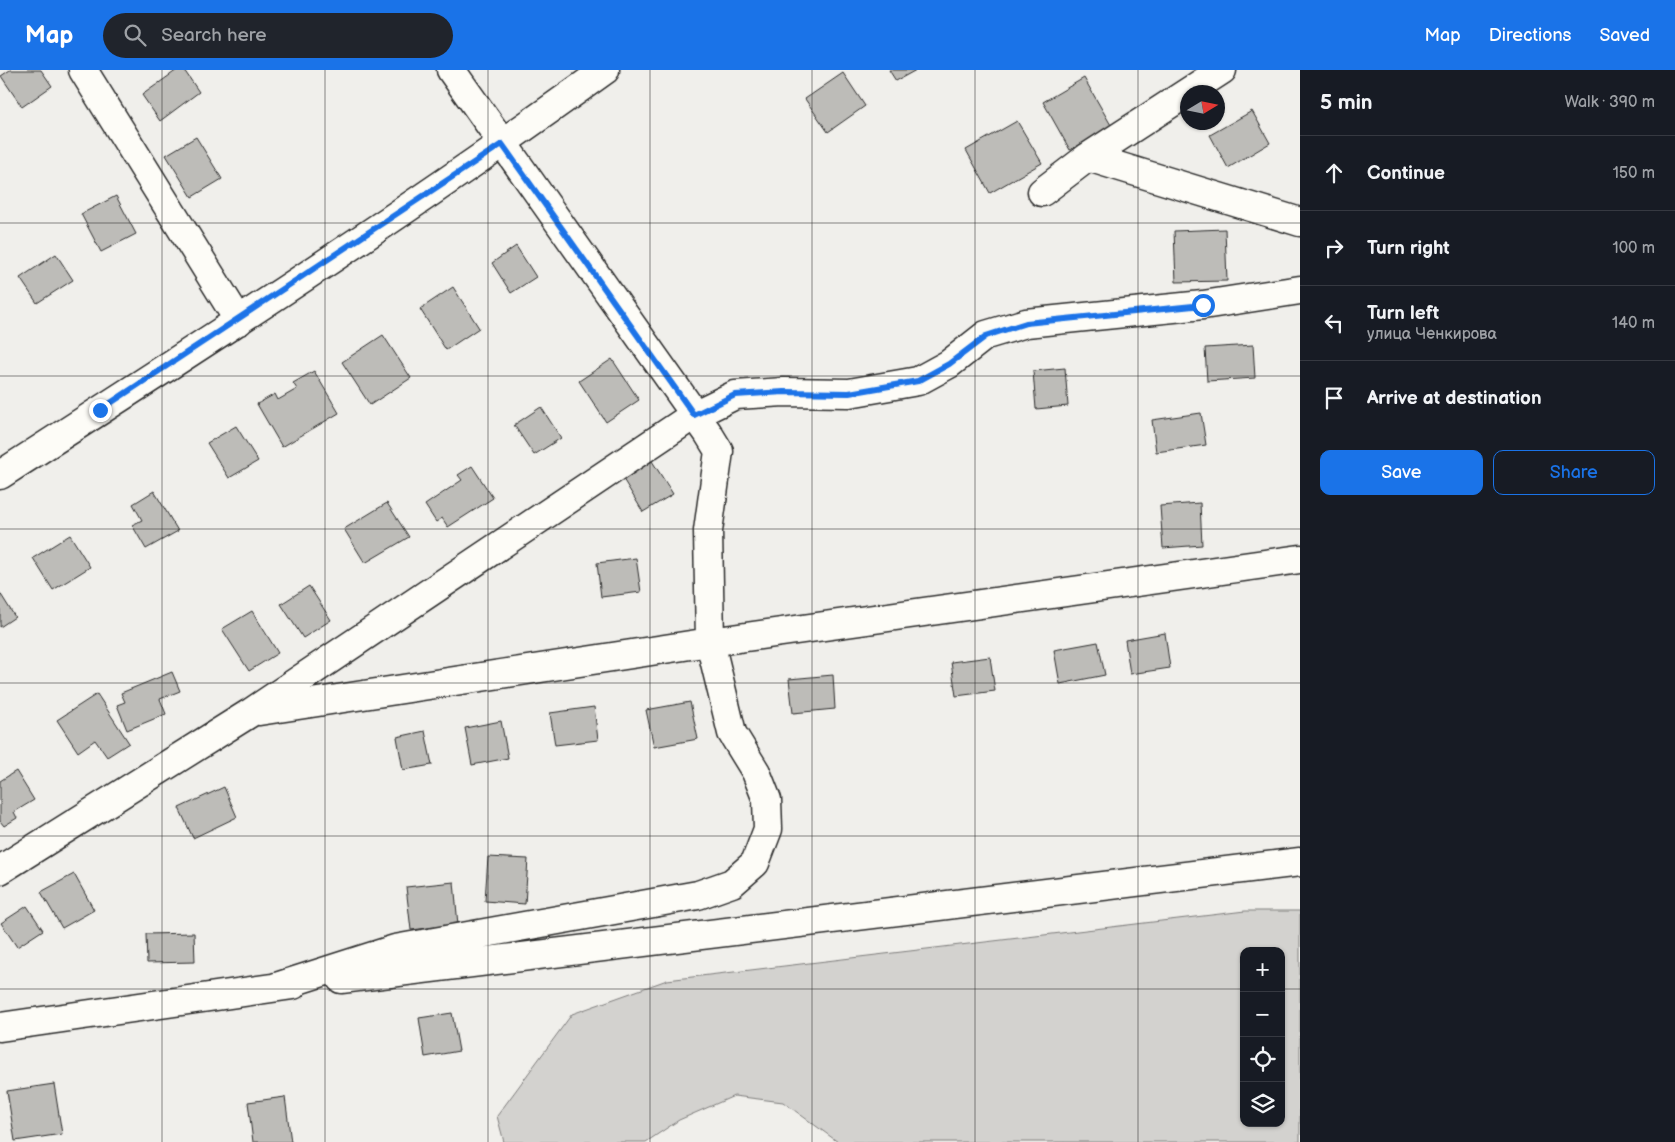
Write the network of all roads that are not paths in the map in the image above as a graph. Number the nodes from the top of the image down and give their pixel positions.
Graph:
1 (83, 70) edge
2 (451, 70) edge
3 (604, 70) edge
4 (1222, 70) edge
5 (502, 144) junction
6 (1088, 157) junction
7 (1042, 192) dead end
8 (1300, 222) edge
9 (1300, 290) edge
10 (239, 320) junction
11 (694, 415) junction
12 (0, 475) edge
13 (1300, 559) edge
14 (710, 642) junction
15 (250, 713) junction
16 (1300, 862) edge
17 (0, 870) edge
18 (276, 987) junction
19 (0, 1027) edge

1 - 10 street
2 - 5 street
3 - 5 street
4 - 6 street
5 - 10 street
5 - 11 street
6 - 7 street
6 - 8 street
9 - 11 street
10 - 12 street
11 - 14 street
11 - 15 street
13 - 14 street
14 - 15 street
14 - 18 street
15 - 17 street
16 - 18 street
18 - 19 street

